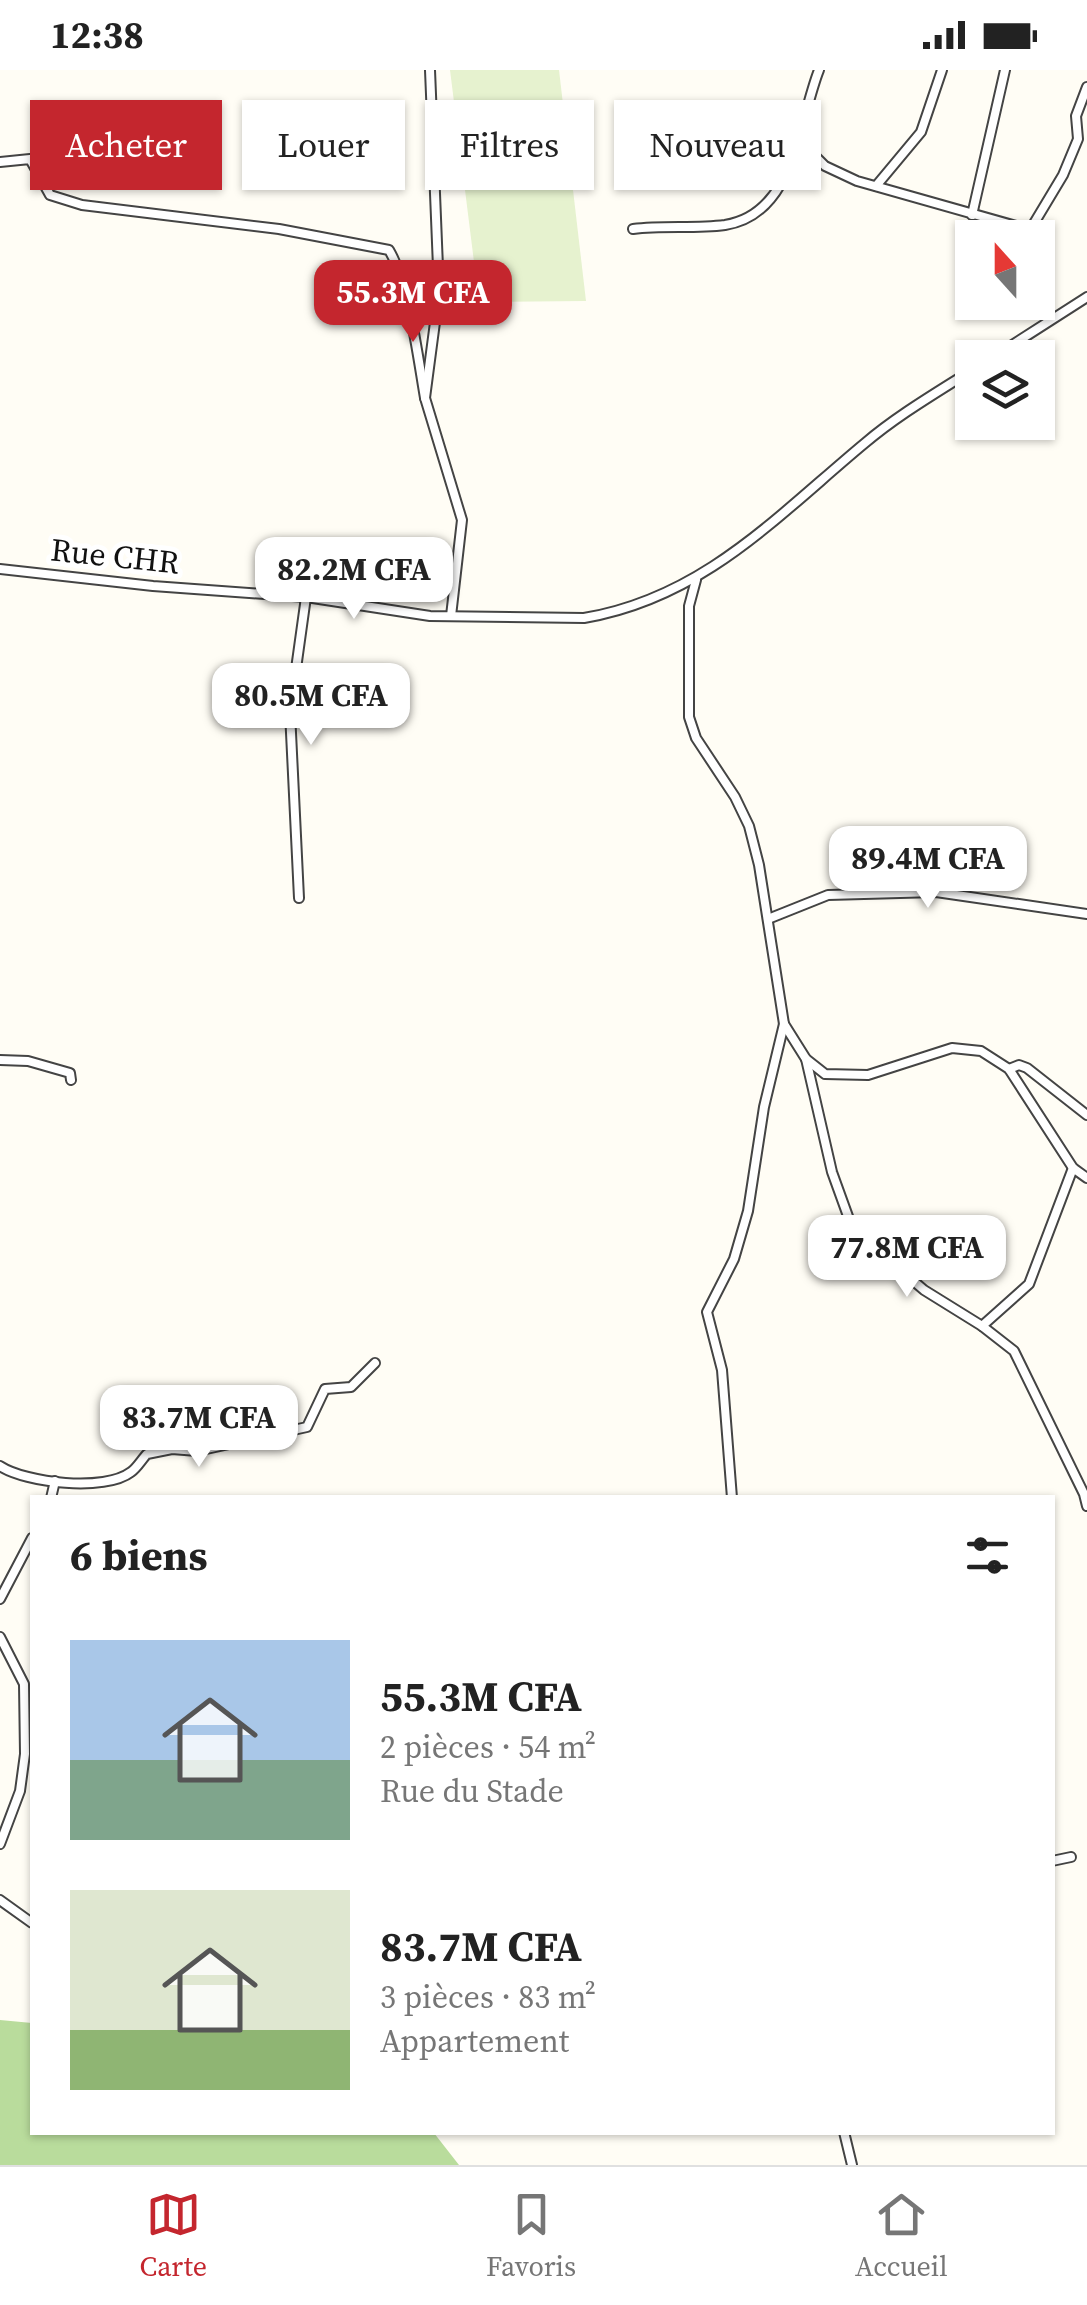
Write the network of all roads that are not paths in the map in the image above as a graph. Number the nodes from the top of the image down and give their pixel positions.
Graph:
1 (430, 70) edge
2 (818, 70) edge
3 (942, 70) edge
4 (1005, 70) edge
5 (1087, 87) edge
6 (810, 100) edge
7 (0, 162) edge
8 (821, 163) edge
9 (876, 186) junction
10 (777, 190) edge
11 (972, 214) junction
12 (633, 229) dead end
13 (1087, 297) edge
14 (1020, 340) edge
15 (955, 382) edge
16 (425, 398) junction
17 (0, 557) edge
18 (3, 569) edge
19 (696, 580) junction
20 (306, 597) junction
21 (451, 616) junction
22 (299, 898) dead end
23 (1087, 914) edge
24 (768, 919) junction
25 (784, 1024) junction
26 (806, 1059) junction
27 (0, 1060) edge
28 (1009, 1070) junction
29 (71, 1080) dead end
30 (1087, 1115) edge
31 (1073, 1168) junction
32 (1087, 1178) edge
33 (982, 1326) junction
34 (375, 1363) dead end
35 (0, 1466) edge
36 (55, 1482) junction
37 (52, 1495) edge
38 (732, 1495) edge
39 (1087, 1506) edge
40 (30, 1542) edge
41 (0, 1599) edge
42 (0, 1637) edge
43 (0, 1844) edge
44 (1071, 1857) dead end
45 (1055, 1860) edge
46 (0, 1900) edge
47 (30, 1922) edge
48 (845, 2135) edge
49 (852, 2165) edge

1 - 16 street
2 - 6 street
3 - 9 street
4 - 11 street
5 - 11 street
7 - 16 street
8 - 9 street
9 - 11 street
10 - 12 street
13 - 14 street
15 - 19 street, Rue CHR
16 - 21 street
17 - 18 street
18 - 20 street, Rue CHR
19 - 21 street, Rue CHR
19 - 24 street
20 - 21 street, Rue CHR
20 - 22 street
23 - 24 street
24 - 25 street
25 - 26 street
25 - 38 street
26 - 28 street
26 - 33 street
27 - 29 street
28 - 30 street
28 - 31 street
31 - 32 street
31 - 33 street
33 - 39 street
34 - 36 street
35 - 36 street
36 - 37 street
40 - 41 street
42 - 43 street
44 - 45 street
46 - 47 street
48 - 49 street

